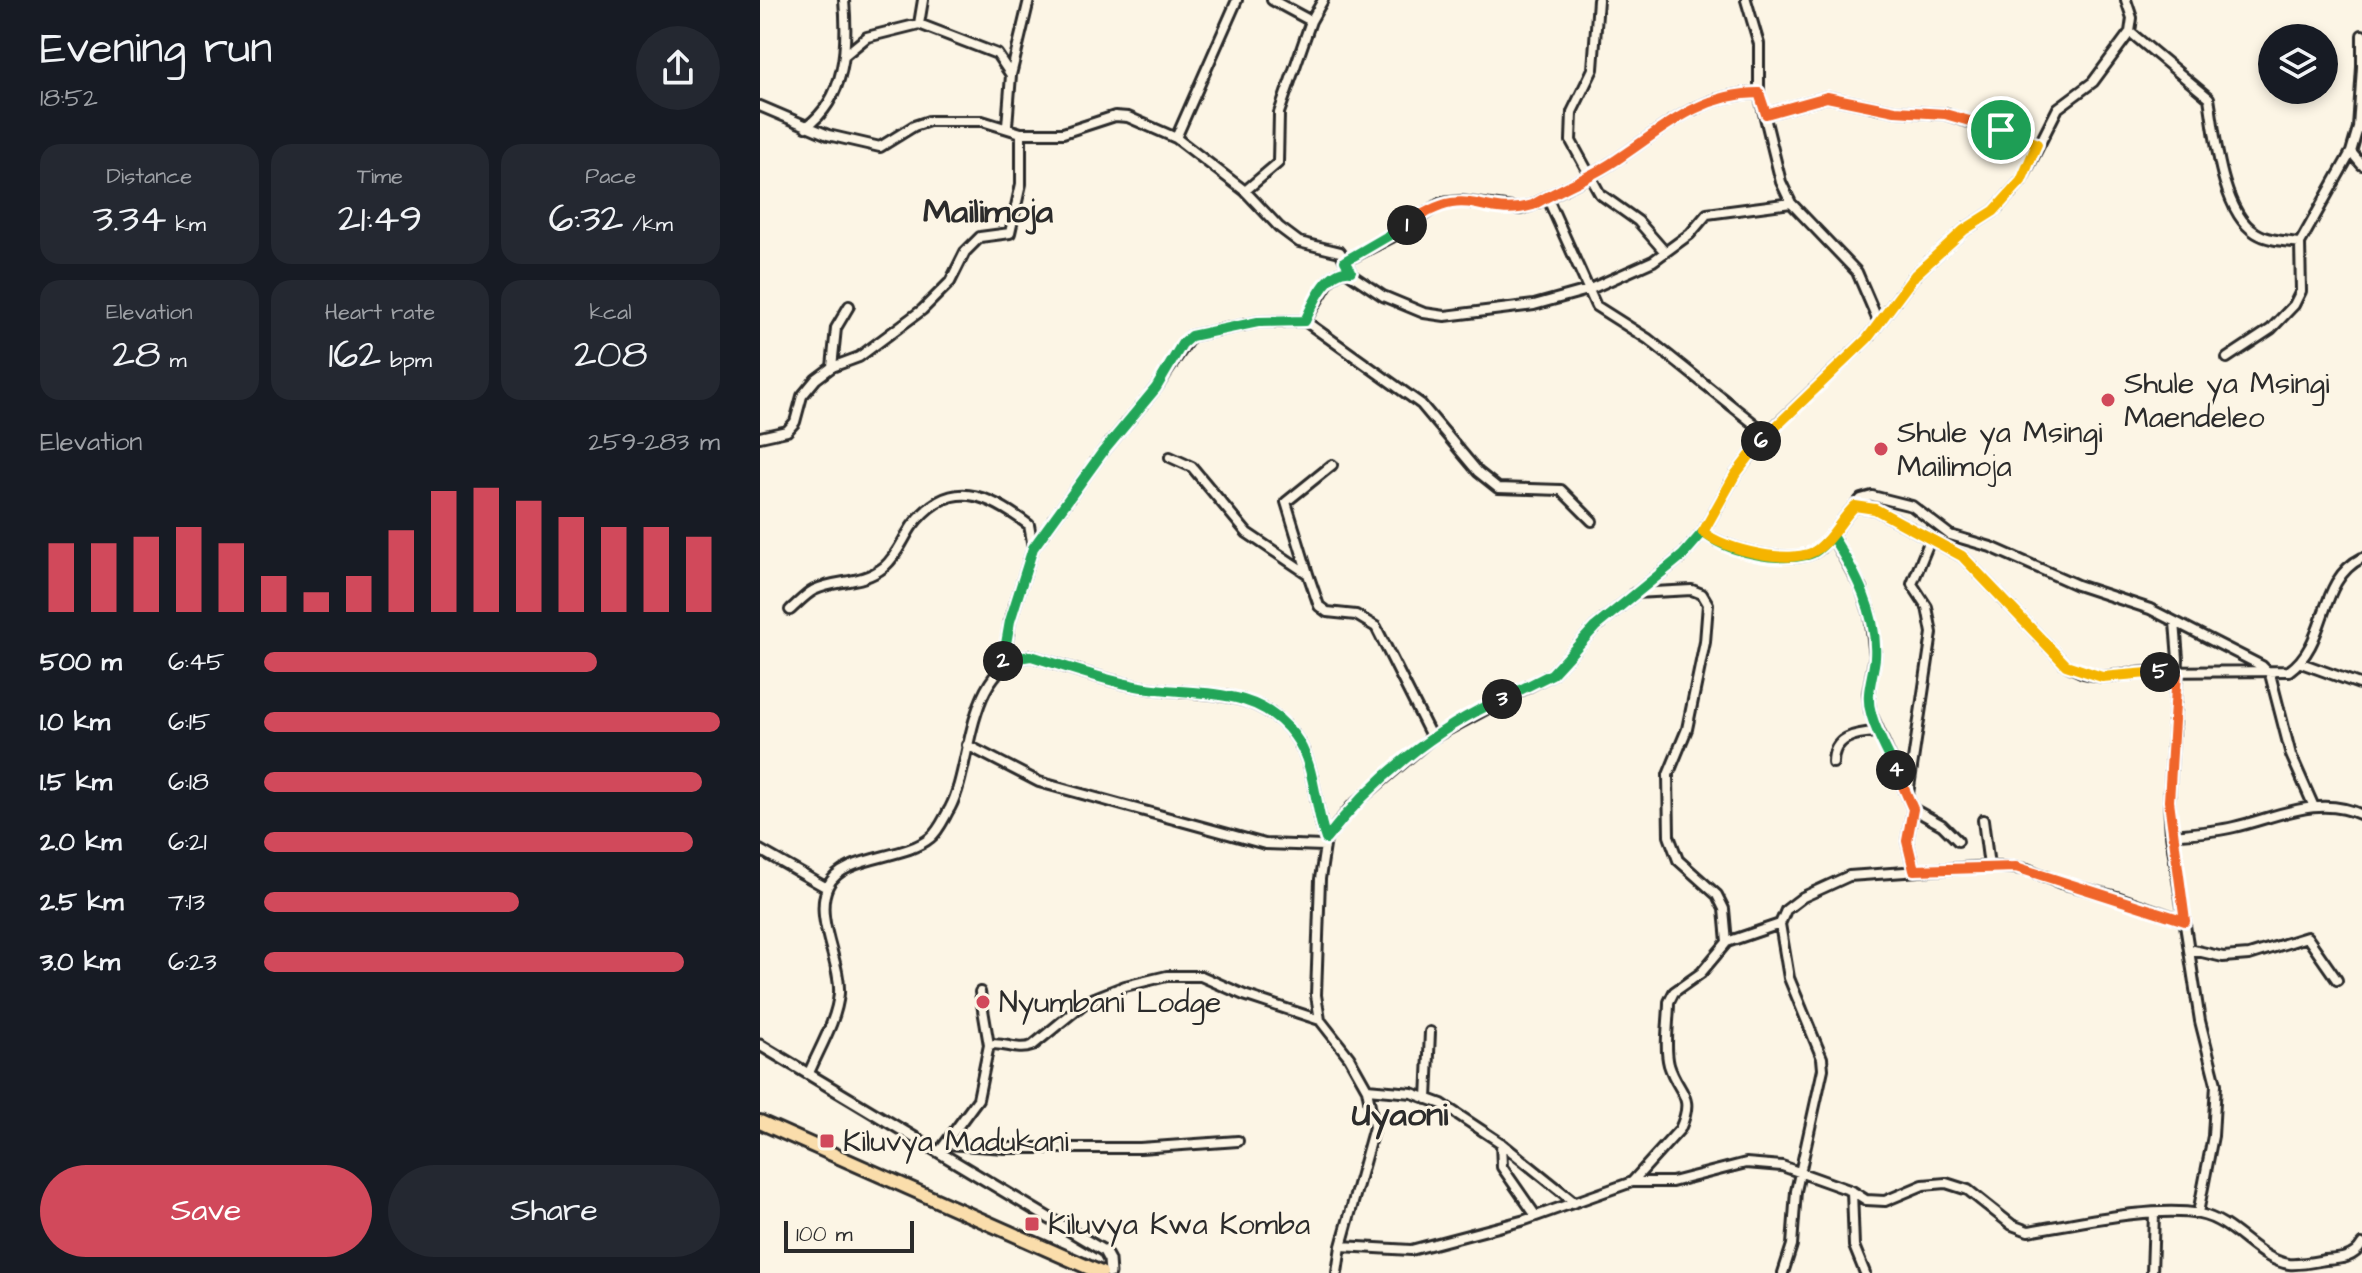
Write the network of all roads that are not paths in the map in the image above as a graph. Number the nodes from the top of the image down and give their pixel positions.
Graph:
1 (844, 0) edge
2 (923, 0) edge
3 (1029, 0) edge
4 (1237, 0) edge
5 (1272, 0) edge
6 (1323, 0) edge
7 (1598, 0) edge
8 (1746, 0) edge
9 (2127, 1) edge
10 (1311, 21) junction
11 (919, 24) junction
12 (2130, 32) junction
13 (2362, 35) edge
14 (845, 55) junction
15 (2362, 67) edge
16 (1011, 75) junction
17 (1759, 93) junction
18 (760, 106) edge
19 (1766, 114) junction
20 (1007, 126) junction
21 (806, 127) junction
22 (1021, 133) junction
23 (1176, 138) junction
24 (2037, 144) junction
25 (2351, 152) junction
26 (2362, 165) edge
27 (1587, 175) junction
28 (1245, 191) junction
29 (1547, 197) junction
30 (1791, 203) junction
31 (2300, 243) junction
32 (1359, 251) junction
33 (1340, 252) junction
34 (1665, 252) junction
35 (1345, 261) junction
36 (1351, 271) junction
37 (1588, 290) junction
38 (849, 306) dead end
39 (1305, 321) junction
40 (1879, 323) junction
41 (2227, 358) dead end
42 (832, 367) junction
43 (1767, 434) junction
44 (760, 437) edge
45 (1170, 457) dead end
46 (1332, 465) dead end
47 (1855, 506) junction
48 (1592, 521) dead end
49 (1703, 532) junction
50 (1832, 536) junction
51 (1930, 540) junction
52 (1033, 548) junction
53 (2362, 558) edge
54 (1308, 574) junction
55 (1635, 593) junction
56 (790, 610) dead end
57 (2175, 622) junction
58 (2301, 663) junction
59 (1003, 666) junction
60 (2177, 672) junction
61 (2270, 674) junction
62 (2362, 685) edge
63 (1877, 732) junction
64 (1432, 738) junction
65 (967, 745) junction
66 (1833, 763) dead end
67 (1908, 794) junction
68 (2314, 807) junction
69 (1913, 809) junction
70 (2362, 815) edge
71 (1983, 820) dead end
72 (2171, 835) junction
73 (1958, 841) dead end
74 (1325, 843) junction
75 (760, 850) edge
76 (1989, 866) junction
77 (1914, 870) junction
78 (827, 888) junction
79 (2185, 921) junction
80 (1780, 924) junction
81 (1727, 942) junction
82 (2189, 949) junction
83 (2337, 980) dead end
84 (980, 992) dead end
85 (1320, 1020) junction
86 (1430, 1032) dead end
87 (760, 1045) edge
88 (989, 1045) junction
89 (809, 1073) junction
90 (1367, 1089) junction
91 (1427, 1099) junction
92 (760, 1122) edge
93 (1238, 1141) dead end
94 (1501, 1143) junction
95 (947, 1144) junction
96 (939, 1152) junction
97 (1801, 1172) junction
98 (1632, 1182) junction
99 (1852, 1191) junction
100 (1573, 1201) junction
101 (2198, 1213) junction
102 (2154, 1214) junction
103 (1536, 1216) junction
104 (2362, 1244) edge
105 (1341, 1246) junction
106 (2290, 1269) edge
107 (1101, 1273) edge
108 (1110, 1273) edge
109 (1337, 1273) edge
110 (1783, 1273) edge
111 (1865, 1273) edge
112 (2152, 1273) edge

1 - 14 street
2 - 11 street
3 - 16 street
4 - 23 street
5 - 10 street
6 - 10 street
7 - 27 street
8 - 17 street
9 - 12 street
10 - 28 street
11 - 14 street
11 - 16 street
12 - 24 street
12 - 31 street
13 - 15 street
14 - 21 street
15 - 25 street
16 - 20 street
17 - 19 street
17 - 27 street
18 - 21 street
19 - 24 street
19 - 30 street
20 - 21 street
20 - 22 street
22 - 23 street
22 - 42 street
23 - 28 street
24 - 40 street
25 - 26 street
25 - 31 street
27 - 29 street
27 - 34 street
28 - 33 street
29 - 32 street
29 - 37 street
30 - 34 street
30 - 40 street
31 - 41 street
32 - 33 street
32 - 35 street
33 - 35 street
34 - 37 street
35 - 36 street
36 - 37 street
36 - 39 street
37 - 43 street
38 - 42 street
39 - 48 street
39 - 52 street
40 - 43 street
42 - 44 street
43 - 49 street
45 - 54 street
46 - 54 street
47 - 50 street
47 - 51 street
47 - 57 street
49 - 50 street
49 - 55 street
50 - 63 street
51 - 60 street
51 - 67 street
52 - 56 street
52 - 59 street
53 - 58 street
54 - 64 street
55 - 64 street
55 - 81 street
57 - 60 street
57 - 61 street
58 - 61 street
58 - 62 street
59 - 65 street
59 - 74 street
60 - 61 street
60 - 72 street
61 - 68 street
63 - 66 street
63 - 67 street
64 - 74 street
65 - 74 street
65 - 78 street
67 - 69 street
68 - 70 street
68 - 72 street
69 - 73 street
69 - 77 street
71 - 76 street
72 - 79 street
74 - 85 street
75 - 78 street
76 - 77 street
76 - 79 street
77 - 80 street
78 - 89 street
79 - 82 street
80 - 81 street
80 - 97 street
81 - 98 street
82 - 83 street
82 - 101 street
84 - 88 street
85 - 88 street
85 - 90 street
86 - 91 street
87 - 89 street
88 - 95 street
89 - 96 street
90 - 91 street
90 - 105 street
91 - 94 street
92 - 107 highway
93 - 95 street
94 - 100 street
94 - 103 street
95 - 96 street
96 - 108 street
97 - 98 street
97 - 99 street
97 - 110 street
98 - 100 street
99 - 102 street
99 - 111 street
100 - 103 street
101 - 102 street
101 - 106 street
102 - 112 street
103 - 105 street
104 - 106 street
105 - 109 street

